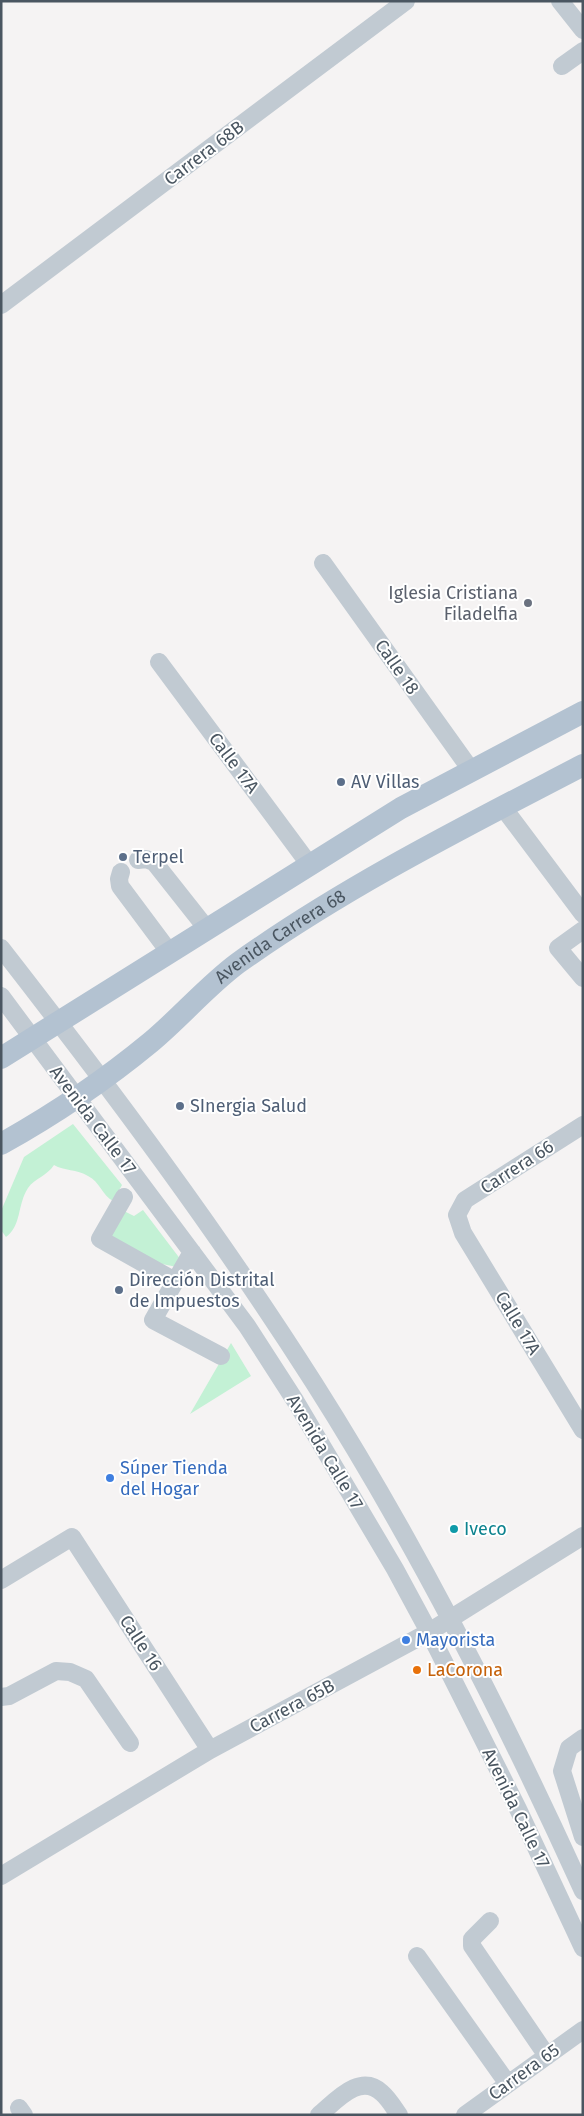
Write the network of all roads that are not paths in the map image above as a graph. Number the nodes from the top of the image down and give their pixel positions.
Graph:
1 (406, 1) edge
2 (560, 1) edge
3 (583, 30) edge
4 (583, 51) edge
5 (562, 66) dead end
6 (1, 305) edge
7 (323, 564) dead end
8 (159, 662) dead end
9 (583, 712) edge
10 (583, 765) edge
11 (471, 770) junction
12 (502, 806) junction
13 (138, 860) dead end
14 (309, 864) junction
15 (122, 872) dead end
16 (583, 914) edge
17 (207, 929) junction
18 (583, 930) edge
19 (1, 948) edge
20 (170, 953) junction
21 (583, 978) edge
22 (1, 996) edge
23 (59, 1023) junction
24 (33, 1039) junction
25 (1, 1058) edge
26 (101, 1079) junction
27 (76, 1097) junction
28 (583, 1125) edge
29 (1, 1144) edge
30 (124, 1197) dead end
31 (457, 1215) joint
32 (192, 1252) junction
33 (175, 1281) junction
34 (269, 1313) junction
35 (247, 1326) junction
36 (220, 1356) dead end
37 (583, 1430) edge
38 (583, 1536) edge
39 (1, 1580) edge
40 (450, 1619) junction
41 (428, 1632) junction
42 (1, 1697) edge
43 (583, 1738) edge
44 (130, 1743) dead end
45 (210, 1750) junction
46 (583, 1837) edge
47 (1, 1876) edge
48 (583, 1891) edge
49 (490, 1921) dead end
50 (583, 1948) edge
51 (417, 1956) dead end
52 (583, 2030) edge
53 (547, 2056) junction
54 (508, 2084) junction
55 (318, 2115) edge
56 (399, 2115) edge
57 (465, 2115) edge

1 - 6 street, Carrera 68B
2 - 3 street
4 - 5 street
7 - 11 street, Calle 18
8 - 14 street, Calle 17A
9 - 11 main road
10 - 12 main road, Avenida Carrera 68
11 - 14 main road
12 - 16 street
12 - 26 main road, Avenida Carrera 68
13 - 17 street
14 - 17 main road
15 - 20 street
17 - 20 main road
18 - 21 street
19 - 23 street, Avenida Calle 17
20 - 23 main road
22 - 24 street, Avenida Calle 17
23 - 24 main road
23 - 26 street, Avenida Calle 17
24 - 25 main road
24 - 27 street, Avenida Calle 17
26 - 27 main road, Avenida Carrera 68
26 - 34 street, Avenida Calle 17
27 - 29 main road, Avenida Carrera 68
27 - 32 street, Avenida Calle 17
28 - 31 street, Carrera 66
30 - 33 street
31 - 37 street, Calle 17A
32 - 33 street
32 - 35 street, Avenida Calle 17
33 - 36 street
34 - 35 street
34 - 40 street, Avenida Calle 17
35 - 41 street, Avenida Calle 17
38 - 40 street, Carrera 65B
39 - 45 street, Calle 16
40 - 41 street, Carrera 65B
40 - 48 street, Avenida Calle 17
41 - 45 street, Carrera 65B
41 - 50 street, Avenida Calle 17
42 - 44 street
43 - 46 street
45 - 47 street, Carrera 65B
49 - 53 street
51 - 54 street
52 - 53 street, Carrera 65
53 - 54 street, Carrera 65
54 - 57 street, Carrera 65
55 - 56 street

